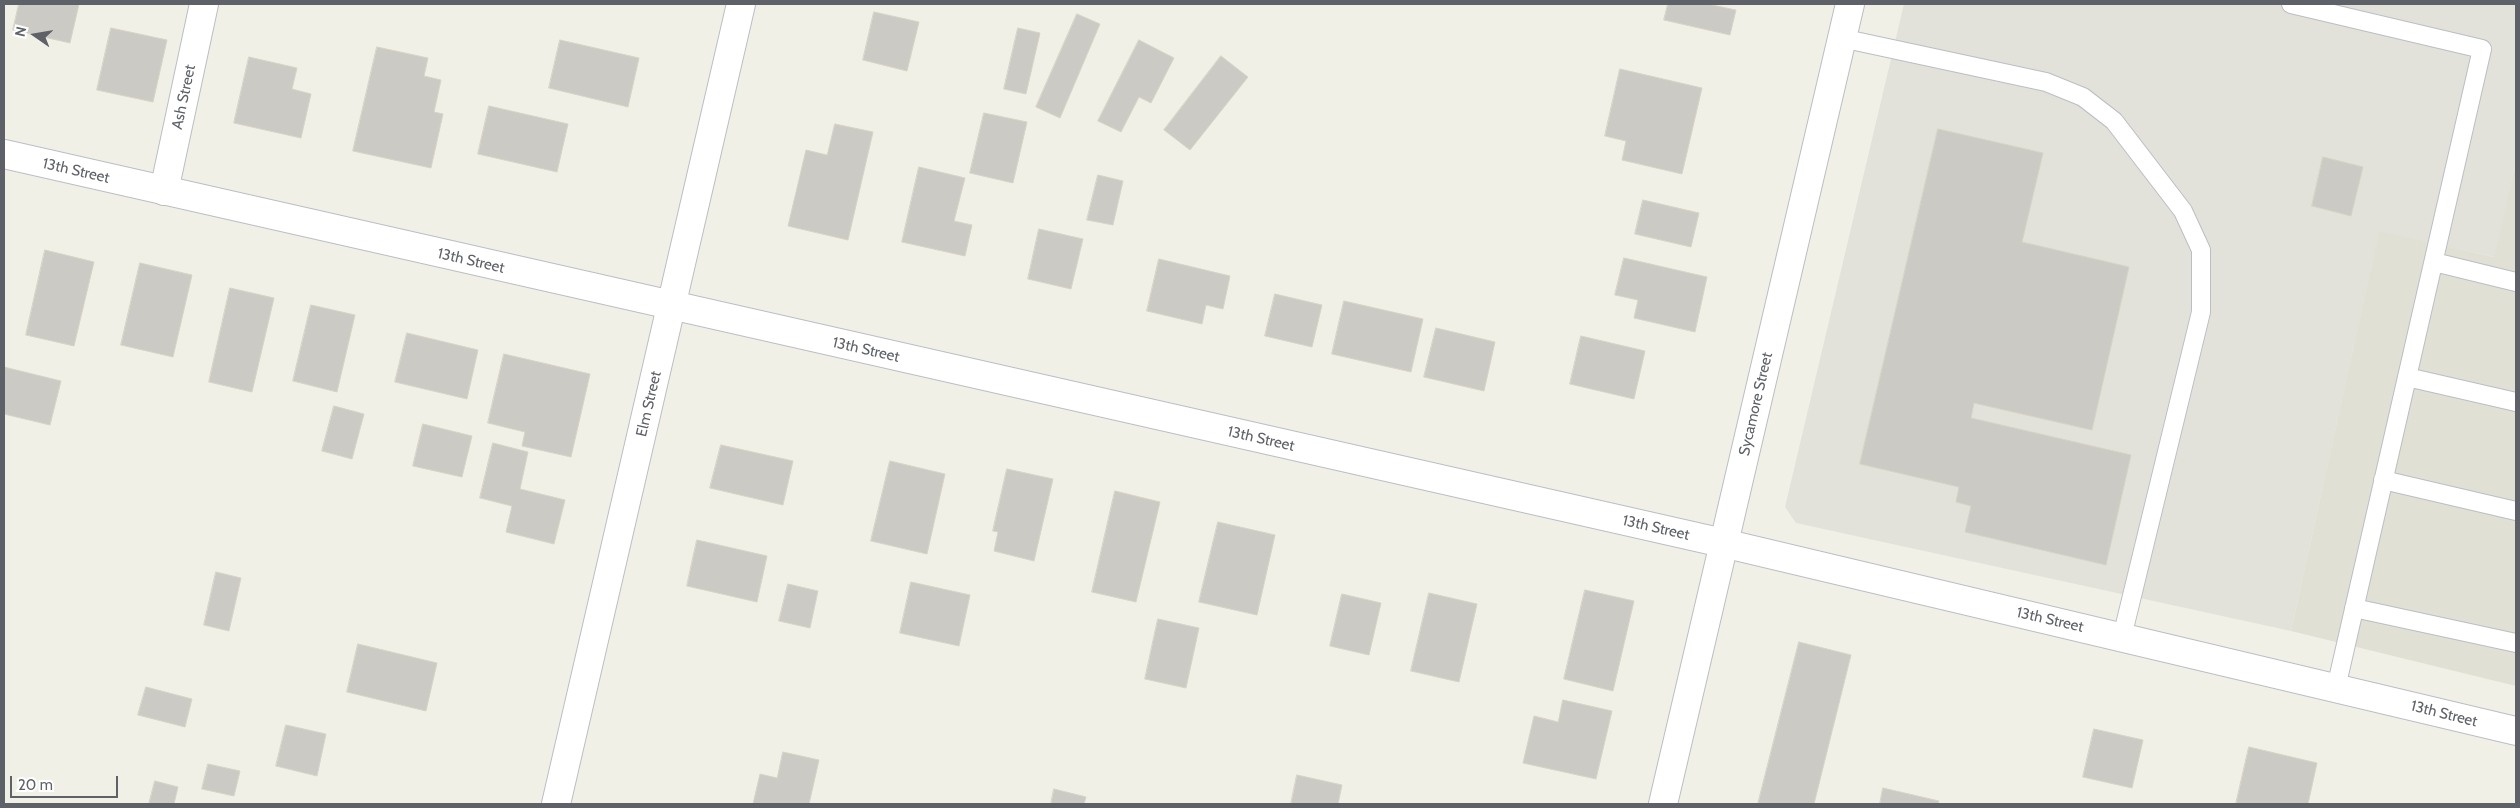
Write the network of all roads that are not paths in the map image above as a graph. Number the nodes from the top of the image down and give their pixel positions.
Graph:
1 (204, 4) edge
2 (741, 4) edge
3 (1850, 4) edge
4 (2291, 4) edge
5 (1842, 38) junction
6 (4, 154) edge
7 (164, 191) junction
8 (2434, 262) junction
9 (2516, 282) edge
10 (672, 306) junction
11 (2407, 377) junction
12 (2516, 402) edge
13 (2383, 480) junction
14 (2516, 512) edge
15 (1723, 543) junction
16 (2354, 608) junction
17 (2122, 637) junction
18 (2516, 643) edge
19 (2336, 688) junction
20 (2516, 731) edge
21 (556, 804) edge
22 (1663, 804) edge

1 - 7 main road, Ash Street
2 - 10 main road, Elm Street
3 - 5 main road, Sycamore Street
4 - 8 lane
5 - 15 main road, Sycamore Street
5 - 17 lane
6 - 7 main road, 13th Street
7 - 10 main road, 13th Street
8 - 9 lane
8 - 11 lane
10 - 15 main road, 13th Street
10 - 21 main road, Elm Street
11 - 12 lane
11 - 13 lane
13 - 14 lane
13 - 16 lane
15 - 17 main road, 13th Street
15 - 22 main road, Sycamore Street
16 - 18 lane
16 - 19 lane
17 - 19 main road, 13th Street
19 - 20 main road, 13th Street

